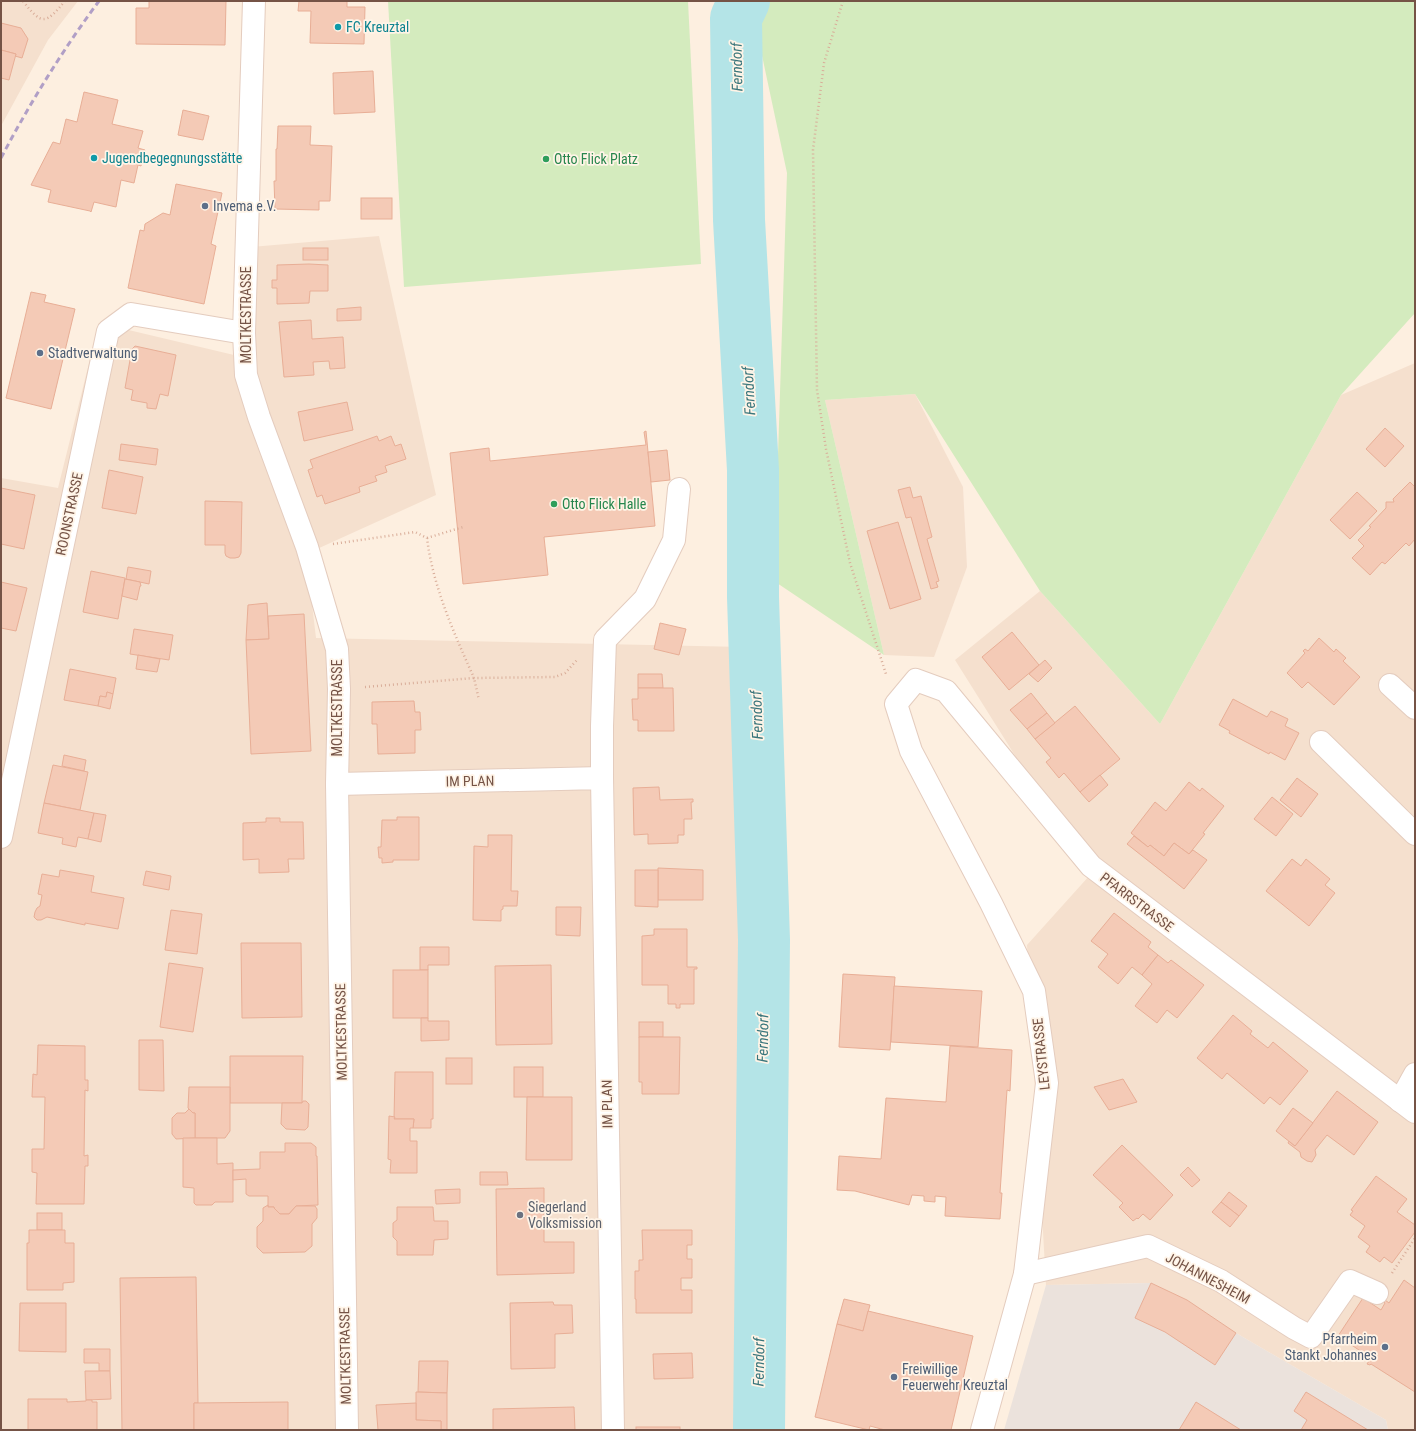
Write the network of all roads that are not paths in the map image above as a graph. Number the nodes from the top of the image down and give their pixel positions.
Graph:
1 (254, 1) edge
2 (244, 333) junction
3 (679, 489) dead end
4 (1390, 684) dead end
5 (896, 704) joint
6 (1415, 708) edge
7 (1321, 742) dead end
8 (602, 778) junction
9 (337, 784) junction
10 (1415, 834) edge
11 (1, 837) edge
12 (1415, 1074) edge
13 (1407, 1107) edge
14 (1025, 1274) junction
15 (1377, 1293) road end
16 (347, 1430) edge
17 (613, 1430) edge
18 (982, 1430) edge

1 - 2 street, MOLTKESTRASSE
2 - 9 street, MOLTKESTRASSE
2 - 11 street, ROONSTRASSE
3 - 8 street, IM PLAN
4 - 6 street
5 - 13 street, PFARRSTRASSE
5 - 14 street, LEYSTRASSE
7 - 10 street
8 - 9 street, IM PLAN
8 - 17 street, IM PLAN
9 - 16 street, MOLTKESTRASSE
12 - 13 street
14 - 15 street, JOHANNESHEIM
14 - 18 street, LEYSTRASSE

